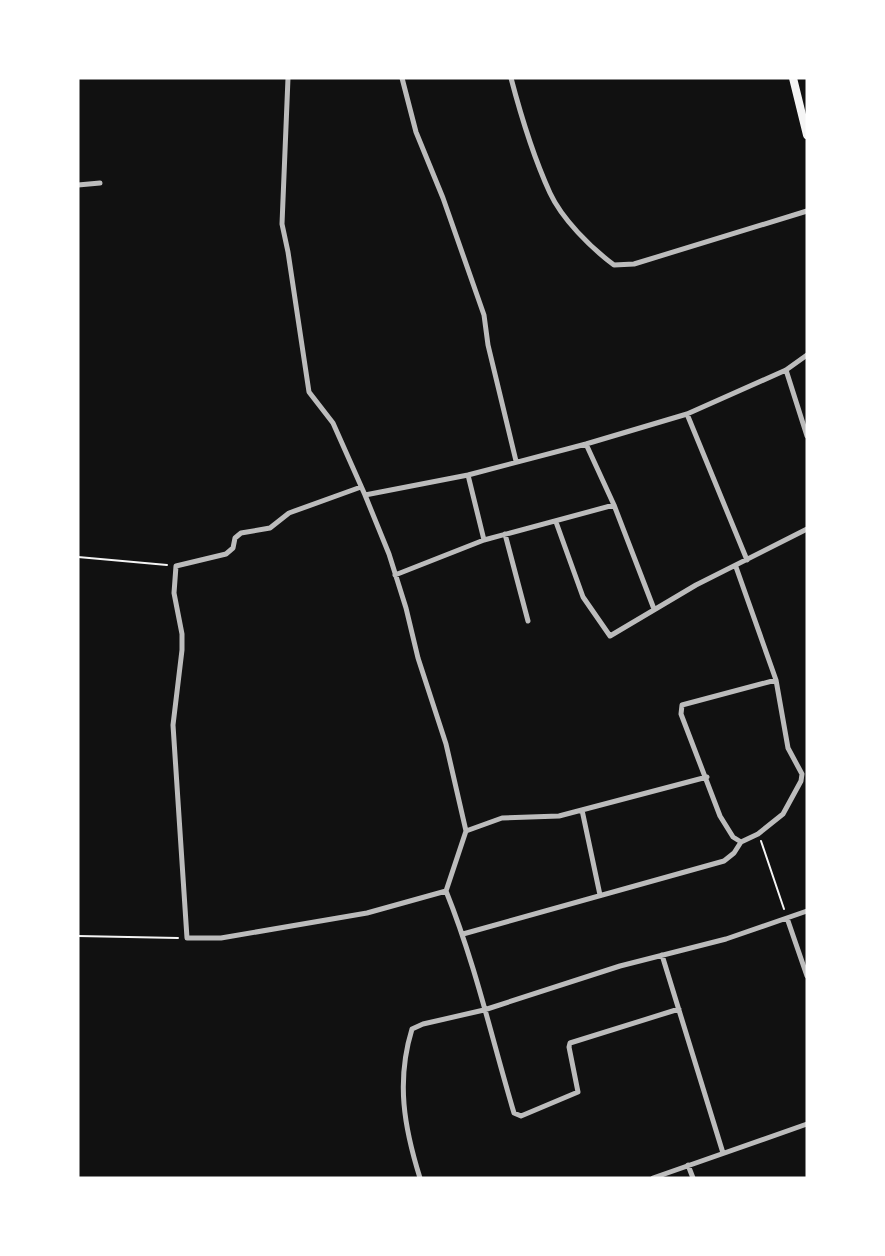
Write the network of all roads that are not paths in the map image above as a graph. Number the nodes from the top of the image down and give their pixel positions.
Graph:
1 (288, 78) edge
2 (402, 78) edge
3 (511, 78) edge
4 (794, 78) edge
5 (805, 122) edge
6 (807, 135) edge
7 (100, 183) dead end
8 (78, 185) edge
9 (807, 211) edge
10 (807, 356) edge
11 (786, 370) junction
12 (687, 414) junction
13 (807, 436) edge
14 (586, 444) junction
15 (516, 461) junction
16 (468, 475) junction
17 (361, 487) junction
18 (365, 495) junction
19 (615, 505) junction
20 (556, 522) junction
21 (807, 529) edge
22 (505, 534) junction
23 (484, 540) junction
24 (747, 560) junction
25 (736, 567) junction
26 (395, 574) junction
27 (654, 609) junction
28 (528, 621) dead end
29 (776, 680) junction
30 (707, 777) junction
31 (582, 810) junction
32 (466, 831) junction
33 (741, 842) junction
34 (446, 891) junction
35 (600, 896) junction
36 (807, 911) edge
37 (787, 918) junction
38 (463, 934) junction
39 (662, 955) junction
40 (807, 976) edge
41 (679, 1009) junction
42 (484, 1010) junction
43 (807, 1124) edge
44 (723, 1153) junction
45 (688, 1165) junction
46 (420, 1178) edge
47 (653, 1178) edge
48 (693, 1178) edge

1 - 17 street
2 - 15 street
3 - 9 street
4 - 5 main road
5 - 6 main road
7 - 8 street
10 - 11 street
11 - 12 street
11 - 13 street
12 - 14 street
12 - 24 street
14 - 15 street
14 - 19 street
15 - 16 street
16 - 18 street
16 - 23 street
17 - 18 street
17 - 34 street
18 - 26 street
19 - 20 street
19 - 27 street
20 - 22 street
20 - 27 street
21 - 24 street
22 - 23 street
22 - 28 street
23 - 26 street
24 - 25 street
25 - 27 street
25 - 29 street
26 - 32 street
29 - 30 street
29 - 33 street
30 - 31 street
30 - 33 street
31 - 32 street
31 - 35 street
32 - 34 street
33 - 35 street
34 - 38 street
35 - 38 street
36 - 37 street
37 - 39 street
37 - 40 street
38 - 42 street
39 - 41 street
39 - 42 street
41 - 42 street
41 - 44 street
42 - 46 street
43 - 44 street
44 - 45 street
45 - 47 street
45 - 48 street

